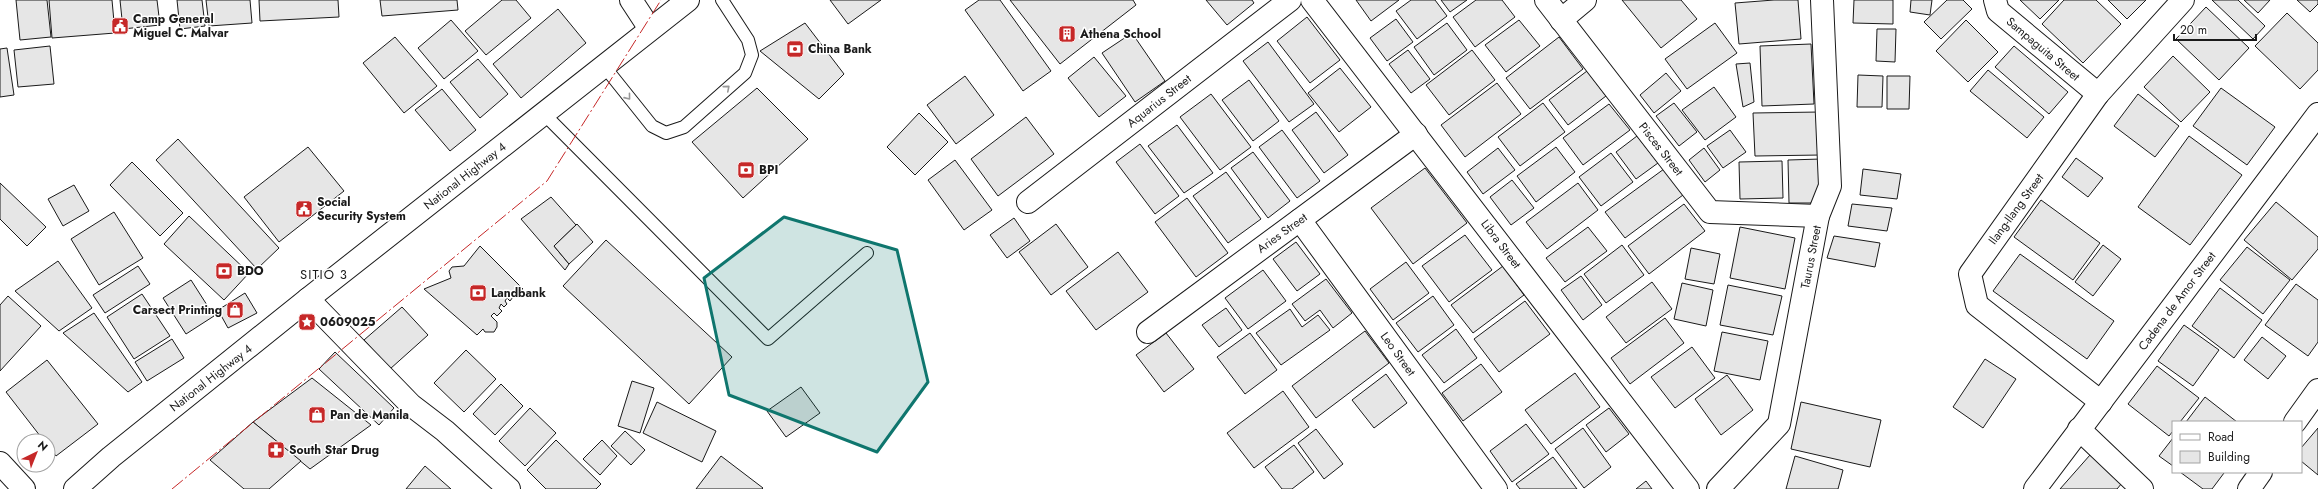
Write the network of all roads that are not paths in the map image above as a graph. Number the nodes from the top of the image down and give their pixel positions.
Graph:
1 (630, 0) edge
2 (688, 0) edge
3 (722, 0) edge
4 (1290, 0) edge
5 (1312, 0) edge
6 (1546, 0) edge
7 (1585, 0) edge
8 (1822, 0) edge
9 (1995, 0) edge
10 (2183, 0) edge
11 (1561, 20) junction
12 (650, 29) junction
13 (604, 66) junction
14 (2098, 94) junction
15 (544, 114) junction
16 (2318, 114) edge
17 (1416, 134) junction
18 (1028, 202) dead end
19 (1818, 216) junction
20 (1300, 220) junction
21 (867, 252) dead end
22 (308, 299) junction
23 (1148, 332) dead end
24 (2318, 390) edge
25 (2101, 402) junction
26 (2297, 421) edge
27 (2079, 429) junction
28 (0, 463) edge
29 (2260, 473) edge
30 (24, 489) edge
31 (75, 489) edge
32 (509, 489) edge
33 (1496, 489) edge
34 (1688, 489) edge
35 (1718, 489) edge
36 (2035, 489) edge
37 (2142, 489) edge
38 (2249, 489) edge

1 - 12 street
2 - 12 street, National Highway 4
13 -> 3 lane
4 - 18 street, Aquarius Street
5 - 17 street, Libra Street
6 - 11 street, Pisces Street
7 - 11 street
8 - 19 street, Taurus Street
9 - 14 street, Sampaguita Street
10 - 14 street, Ilang-Ilang Street
11 - 19 street, Pisces Street
12 - 13 street, National Highway 4
13 - 15 street, National Highway 4
14 - 25 street, Ilang-Ilang Street
15 - 21 lane
15 - 22 street, National Highway 4
16 - 25 street, Cadena de Amor Street
17 - 20 street, Aries Street
17 - 34 street, Libra Street
19 - 35 street, Taurus Street
20 - 23 street, Aries Street
20 - 33 street, Leo Street
22 - 31 street, National Highway 4
22 - 32 street
24 - 26 street
25 - 27 street, Cadena de Amor Street
27 - 36 street, Cadena de Amor Street
27 - 37 street
28 - 30 street
29 - 38 street

